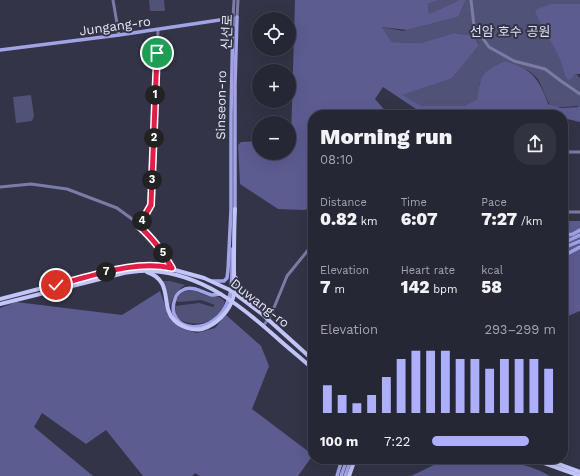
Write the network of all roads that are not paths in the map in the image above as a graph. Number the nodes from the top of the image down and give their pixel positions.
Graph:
1 (113, 0) edge
2 (234, 0) edge
3 (238, 0) edge
4 (471, 0) edge
5 (235, 18) junction
6 (158, 30) junction
7 (119, 36) junction
8 (0, 50) edge
9 (580, 94) edge
10 (568, 152) edge
11 (580, 152) edge
12 (0, 187) edge
13 (233, 209) junction
14 (568, 212) edge
15 (580, 212) edge
16 (139, 226) junction
17 (580, 230) edge
18 (568, 235) edge
19 (580, 235) edge
20 (568, 241) edge
21 (580, 241) edge
22 (568, 246) edge
23 (580, 247) edge
24 (308, 250) edge
25 (568, 253) edge
26 (172, 268) junction
27 (143, 271) junction
28 (211, 281) junction
29 (223, 294) junction
30 (0, 299) edge
31 (0, 304) edge
32 (228, 306) junction
33 (252, 307) junction
34 (268, 320) junction
35 (264, 325) junction
36 (308, 356) edge
37 (308, 365) edge
38 (341, 464) edge
39 (345, 464) edge
40 (348, 464) edge
41 (353, 464) edge
42 (547, 464) edge
43 (558, 464) edge
44 (580, 472) edge
45 (337, 476) edge
46 (341, 476) edge
47 (344, 476) edge
48 (349, 476) edge
49 (580, 476) edge

1 - 7 street
2 - 5 street
3 - 5 street, 신선로
4 - 9 street
5 - 6 main road, Jungang-ro
5 - 13 main road, 신선로
6 - 7 main road, Jungang-ro
6 - 16 street
7 - 8 main road, Jungang-ro
10 - 11 street
12 - 16 street
13 - 28 main road, 신선로
13 - 32 main road
13 - 33 main road
14 - 15 street
16 - 26 street
17 - 18 main road
19 - 20 main road
21 - 22 main road
23 - 25 main road
24 - 34 street
26 - 28 main road, Duwang-ro
26 - 30 main road, Duwang-ro
27 - 29 main road
27 - 31 main road
27 - 32 main road
28 - 33 main road, Duwang-ro
29 - 32 main road
29 - 35 main road
33 - 34 main road, Duwang-ro
34 - 35 street
34 - 36 main road, Duwang-ro
35 - 37 main road
38 - 45 main road
39 - 46 main road
40 - 47 main road
41 - 48 main road
42 - 49 main road
43 - 44 main road

